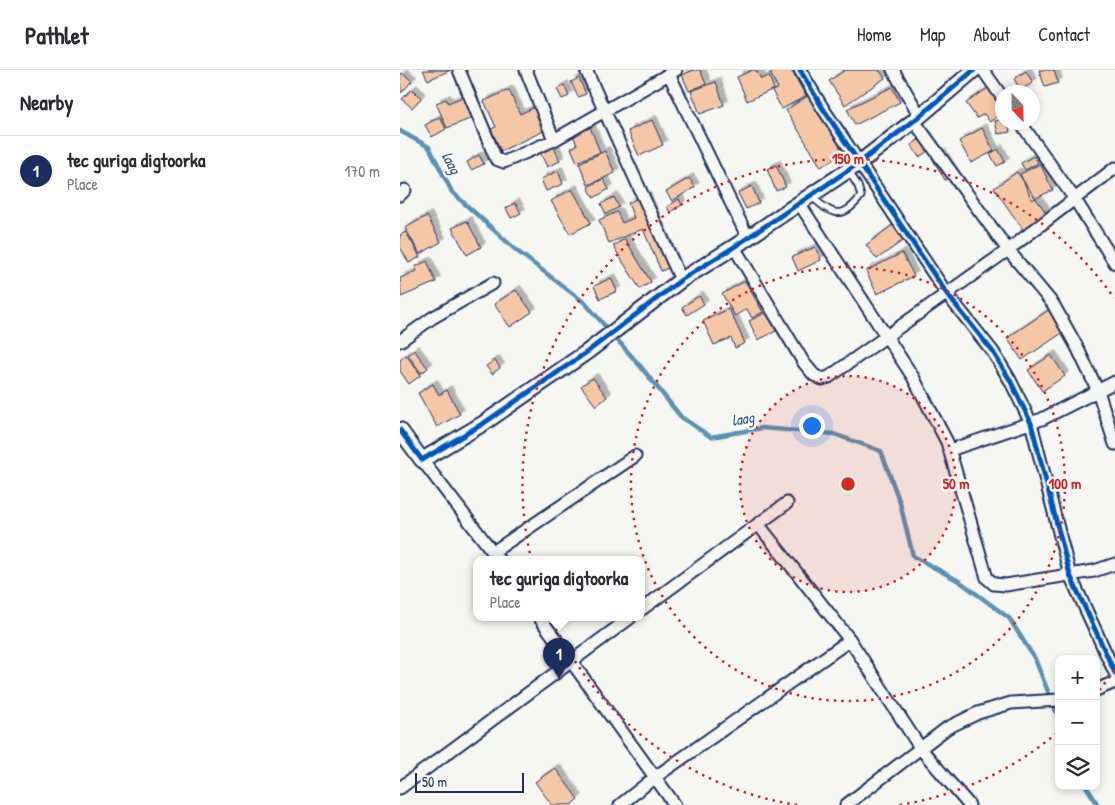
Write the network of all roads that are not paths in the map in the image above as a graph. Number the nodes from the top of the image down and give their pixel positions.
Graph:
1 (459, 70) edge
2 (526, 70) edge
3 (586, 70) edge
4 (800, 70) edge
5 (893, 70) edge
6 (974, 70) edge
7 (983, 70) edge
8 (673, 72) edge
9 (995, 87) edge
10 (604, 110) junction
11 (917, 119) junction
12 (1026, 130) edge
13 (554, 140) junction
14 (854, 167) junction
15 (1115, 168) edge
16 (1074, 198) junction
17 (805, 199) junction
18 (748, 238) junction
19 (734, 247) junction
20 (1008, 250) junction
21 (1115, 263) edge
22 (681, 280) junction
23 (493, 283) dead end
24 (947, 294) junction
25 (885, 336) junction
26 (400, 342) edge
27 (1115, 382) edge
28 (1098, 391) junction
29 (1032, 423) junction
30 (400, 430) edge
31 (1115, 444) edge
32 (950, 450) junction
33 (635, 456) dead end
34 (422, 460) junction
35 (787, 502) dead end
36 (758, 524) junction
37 (496, 556) edge
38 (1115, 564) edge
39 (1070, 575) junction
40 (645, 607) edge
41 (542, 621) edge
42 (626, 621) edge
43 (850, 640) junction
44 (571, 661) junction
45 (1115, 672) edge
46 (1115, 682) edge
47 (1100, 688) edge
48 (1055, 700) edge
49 (921, 749) junction
50 (654, 778) junction
51 (400, 788) edge
52 (620, 805) edge
53 (675, 805) edge
54 (846, 805) edge
55 (969, 805) edge

1 - 13 street
2 - 13 street
3 - 10 street
4 - 14 street
5 - 11 street
6 - 11 street
7 - 9 street
8 - 10 street
8 - 18 street
10 - 13 street
10 - 22 street
11 - 14 street
11 - 20 street
12 - 16 street
14 - 17 street
14 - 17 lane
14 - 24 street
15 - 16 street
16 - 20 street
16 - 21 street
17 - 18 street
17 - 25 street
18 - 19 street
19 - 22 street
19 - 25 street
20 - 24 street
20 - 28 street
22 - 34 street
23 - 26 street
24 - 25 street
24 - 29 street
25 - 32 street
27 - 28 street
28 - 29 street
28 - 31 street
29 - 32 street
29 - 39 street
30 - 34 street
32 - 39 street
33 - 37 street
34 - 37 street
35 - 36 street
36 - 40 street
36 - 43 street
38 - 39 street
39 - 45 street
41 - 44 street
42 - 44 street
43 - 49 street
43 - 50 street
44 - 50 street
44 - 51 street
46 - 47 street
48 - 49 street
49 - 54 street
49 - 55 street
50 - 52 street
50 - 53 street

